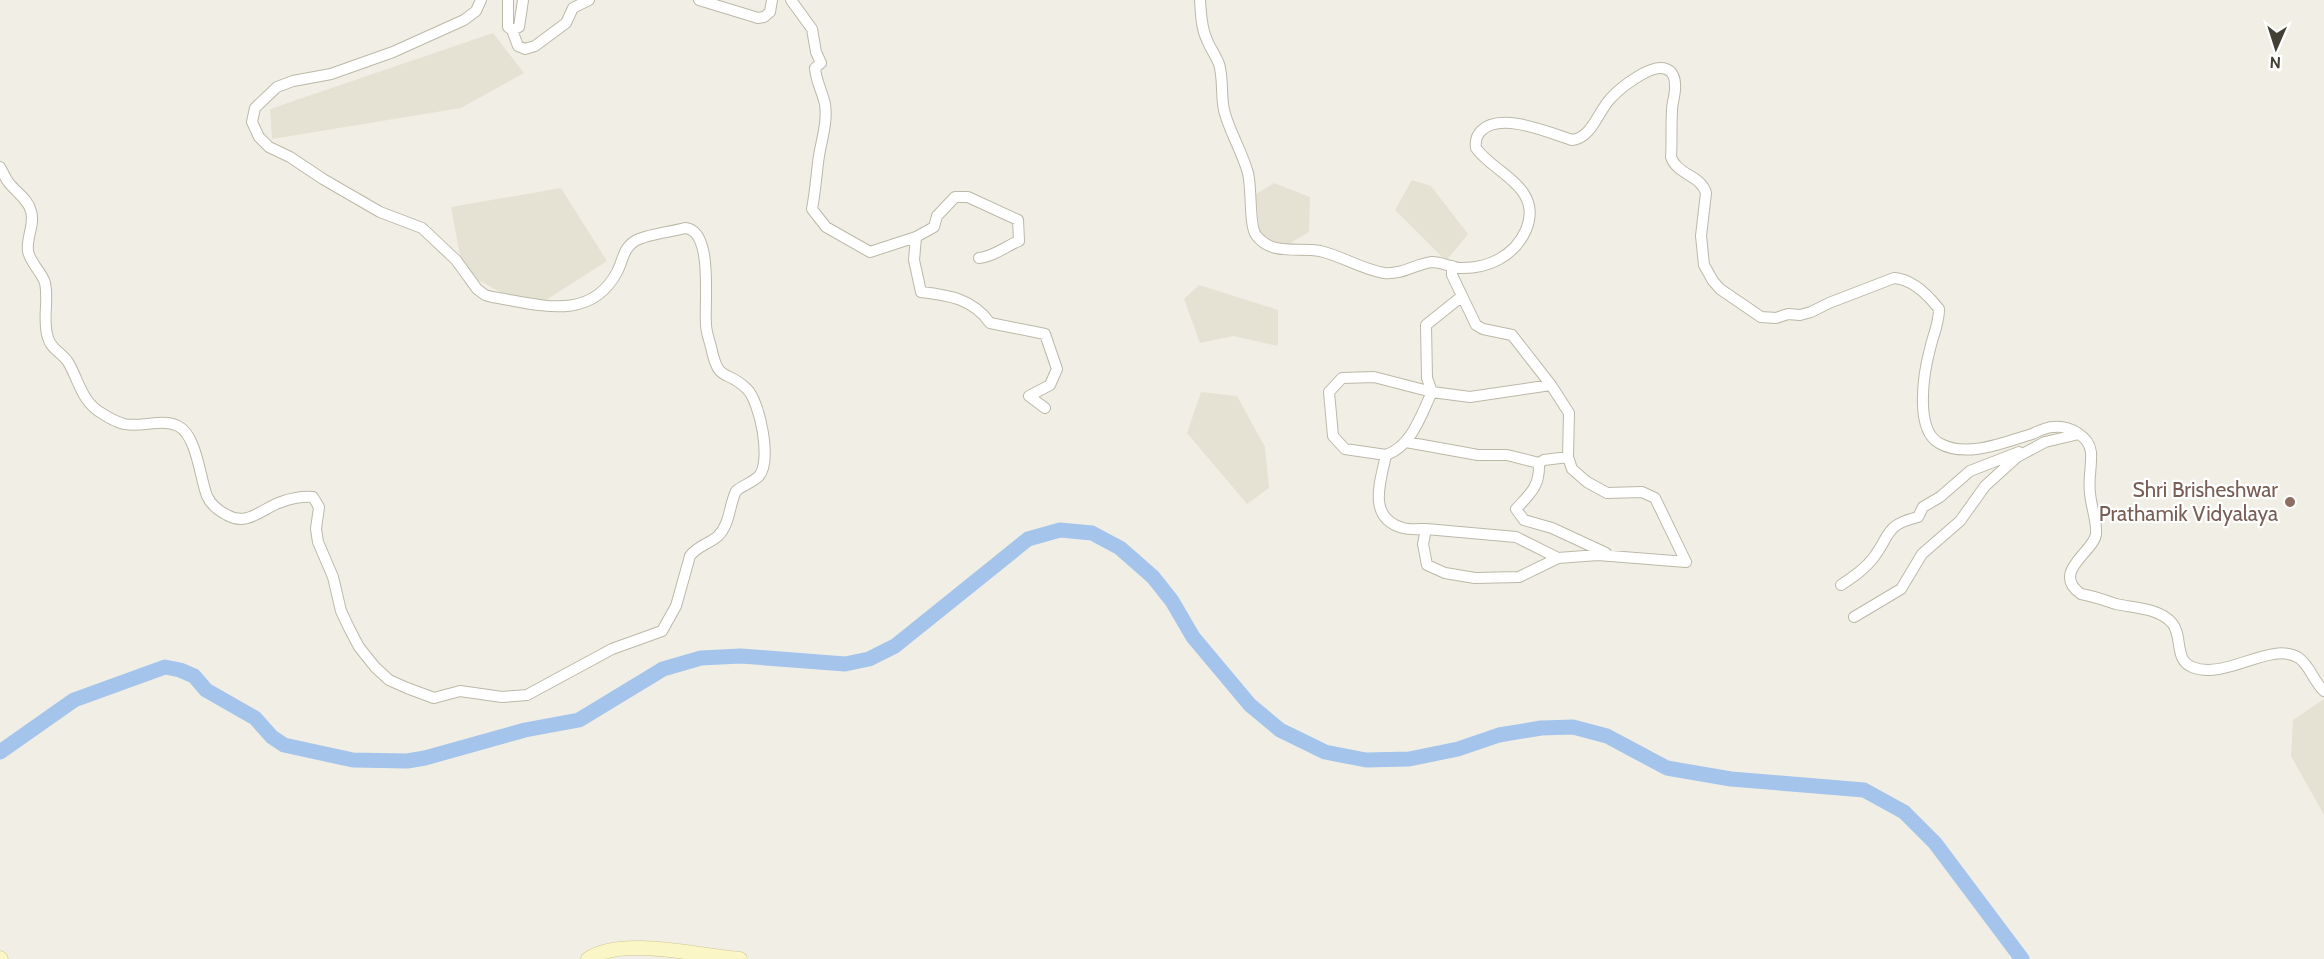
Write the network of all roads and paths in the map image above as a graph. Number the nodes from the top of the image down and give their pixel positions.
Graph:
1 (480, 0) edge
2 (508, 0) edge
3 (523, 0) edge
4 (589, 0) edge
5 (699, 0) edge
6 (771, 0) edge
7 (790, 0) edge
8 (1200, 0) edge
9 (512, 30) junction
10 (0, 167) edge
11 (916, 237) junction
12 (979, 258) dead end
13 (1452, 266) junction
14 (1461, 297) junction
15 (1551, 385) junction
16 (1432, 392) junction
17 (1045, 408) dead end
18 (2080, 434) junction
19 (1406, 442) junction
20 (2045, 442) junction
21 (1386, 455) junction
22 (1568, 458) junction
23 (1539, 463) junction
24 (1426, 529) junction
25 (1615, 557) junction
26 (1558, 558) junction
27 (1841, 585) dead end
28 (1854, 617) dead end
29 (2324, 691) edge
30 (588, 959) edge
31 (740, 959) edge

1 - 10 street
2 - 9 street
3 - 9 street
4 - 9 street
5 - 6 street
7 - 11 street
8 - 13 street
11 - 12 street
11 - 17 street
13 - 14 street
13 - 18 street
14 - 15 street
14 - 16 street
15 - 16 street
15 - 22 street
16 - 19 street
16 - 21 street
18 - 20 street
18 - 29 street
19 - 21 street
19 - 23 street
20 - 27 street
20 - 28 street
21 - 24 street
22 - 23 street
22 - 25 street
23 - 25 street
24 - 26 street
24 - 26 street
25 - 26 street
30 - 31 main road

